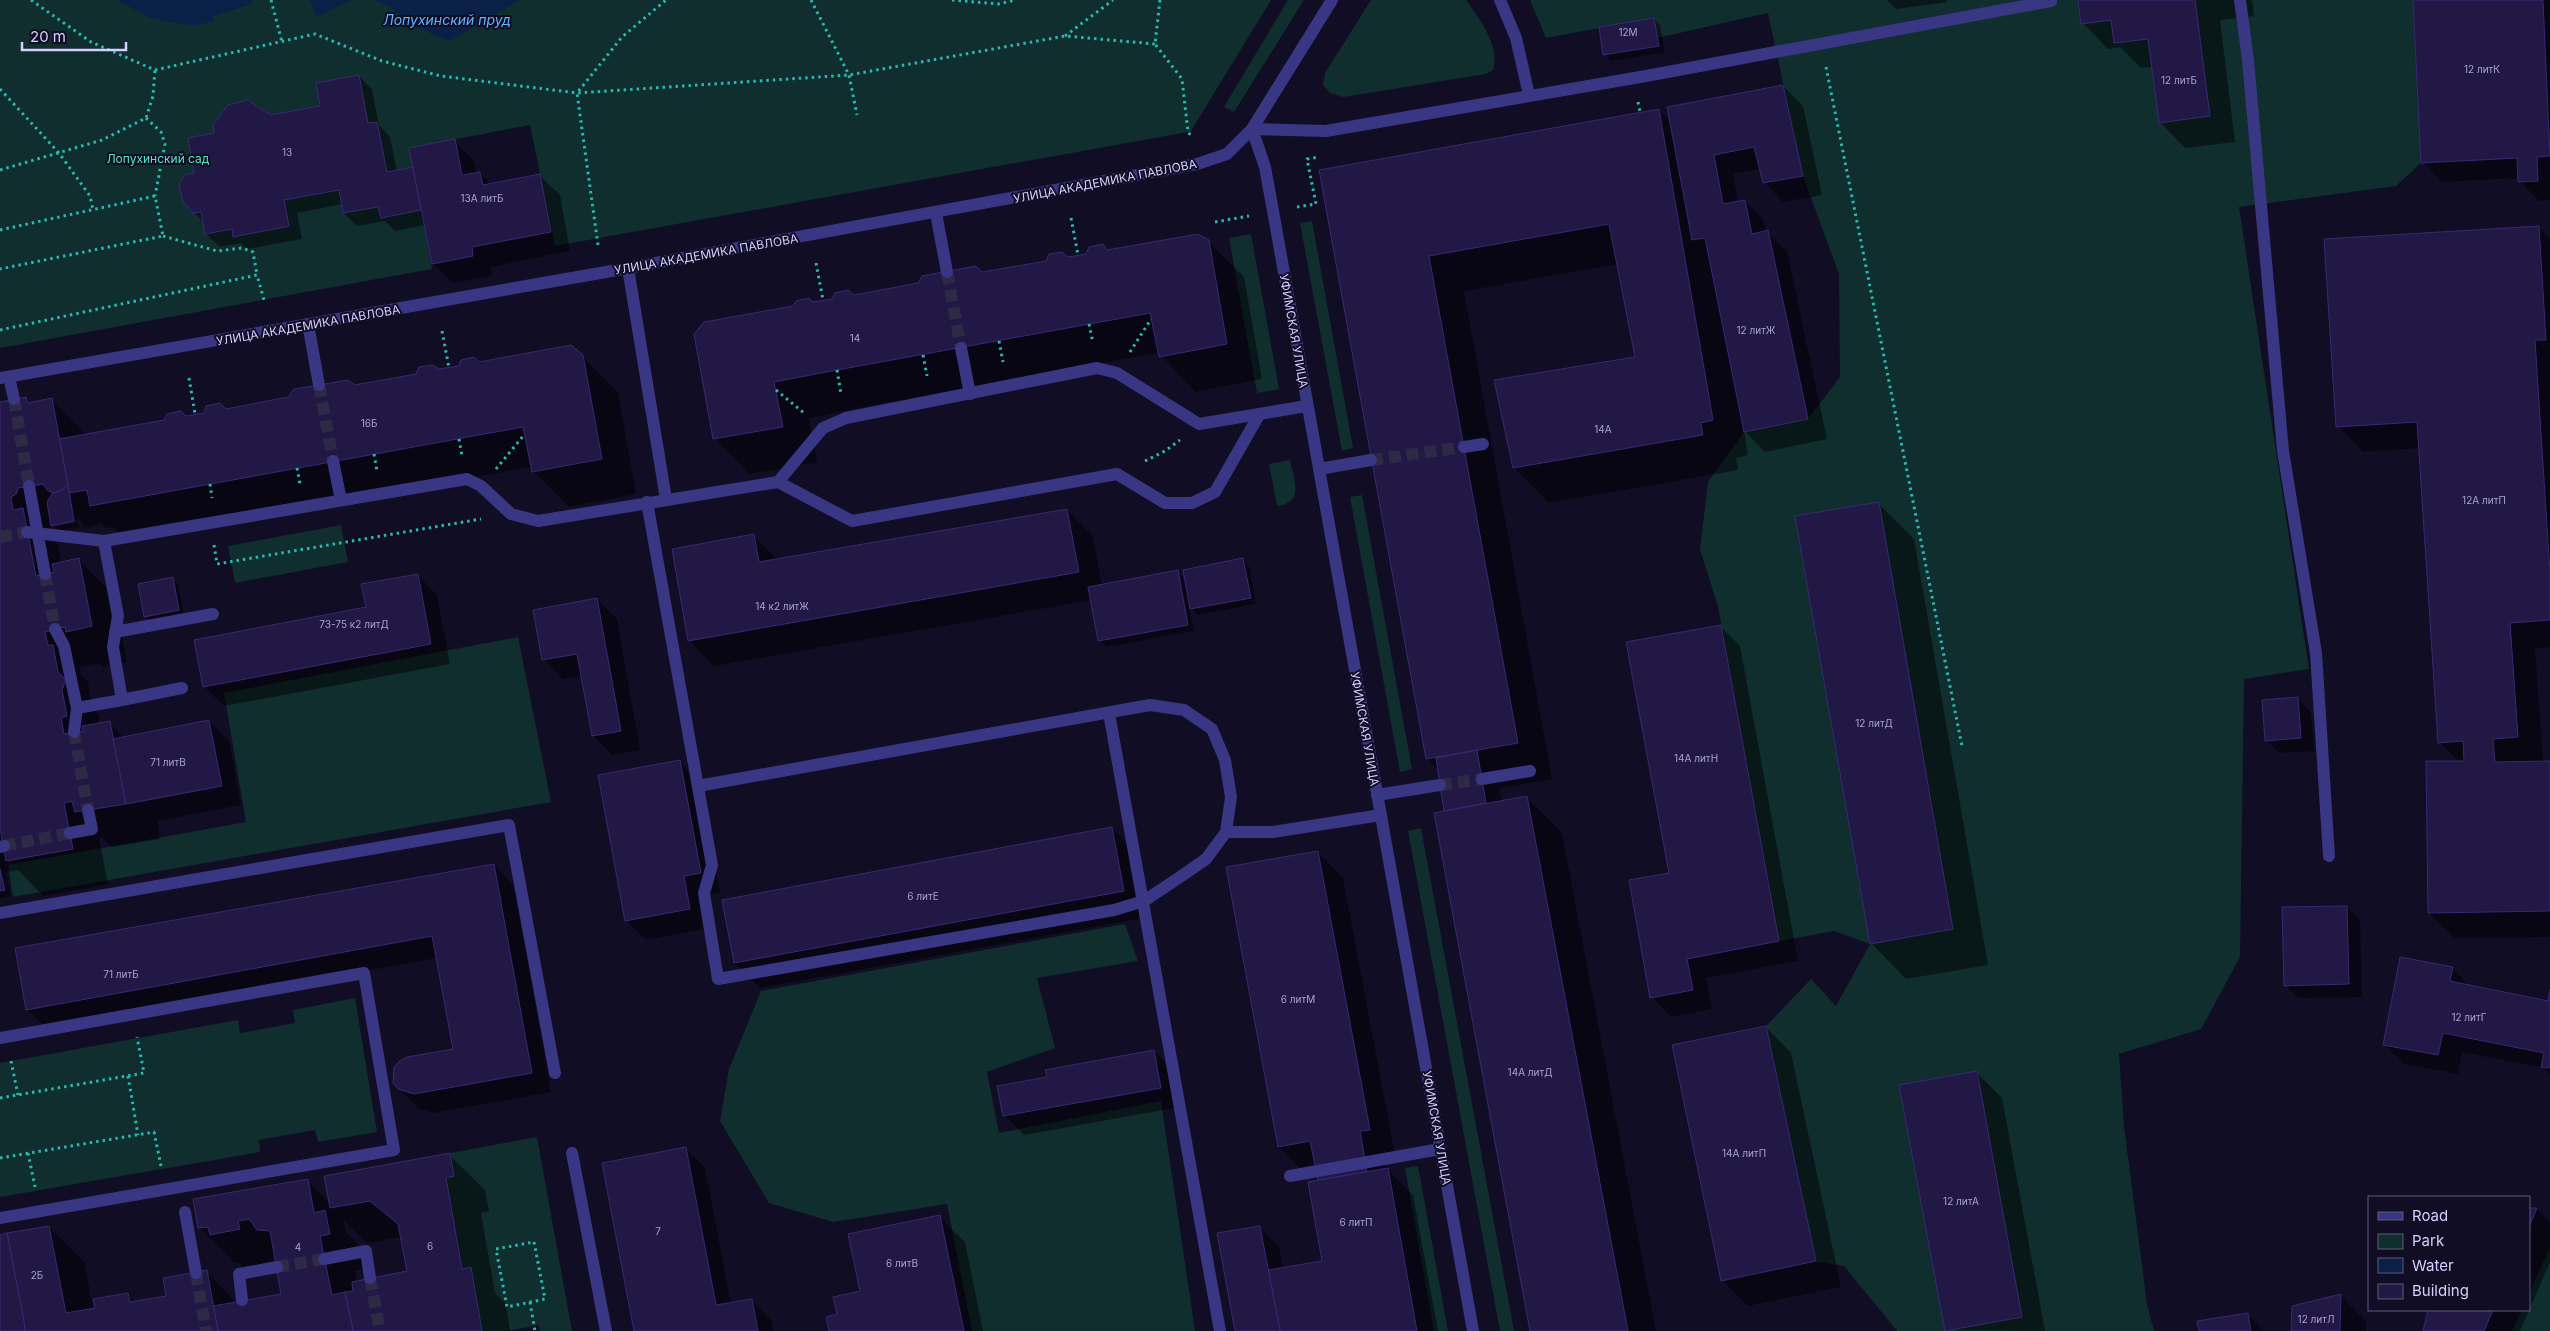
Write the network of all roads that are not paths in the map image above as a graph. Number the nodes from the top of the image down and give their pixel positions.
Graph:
1 (1332, 0) edge
2 (1500, 0) edge
3 (2240, 0) edge
4 (2052, 1) edge
5 (1529, 96) junction
6 (1252, 129) junction
7 (936, 212) junction
8 (628, 268) junction
9 (947, 272) tunnel mouth
10 (308, 324) junction
11 (961, 348) tunnel mouth
12 (5, 378) edge
13 (319, 385) tunnel mouth
14 (970, 394) junction
15 (14, 399) tunnel mouth
16 (1307, 406) junction
17 (1259, 415) junction
18 (1483, 444) dead end
19 (1464, 447) tunnel mouth
20 (1372, 460) tunnel mouth
21 (333, 462) tunnel mouth
22 (1319, 469) junction
23 (778, 482) junction
24 (29, 486) tunnel mouth
25 (666, 499) junction
26 (341, 500) junction
27 (647, 502) junction
28 (32, 532) junction
29 (104, 541) junction
30 (45, 574) tunnel mouth
31 (213, 614) dead end
32 (56, 629) tunnel mouth
33 (115, 632) junction
34 (182, 688) dead end
35 (122, 700) junction
36 (77, 708) junction
37 (1110, 713) junction
38 (74, 732) tunnel mouth
39 (1530, 771) dead end
40 (1482, 779) tunnel mouth
41 (1440, 784) tunnel mouth
42 (698, 786) junction
43 (1377, 795) junction
44 (88, 810) tunnel mouth
45 (1380, 815) junction
46 (1226, 832) junction
47 (70, 833) tunnel mouth
48 (2329, 856) dead end
49 (1144, 900) junction
50 (0, 912) edge
51 (3, 1038) edge
52 (555, 1073) dead end
53 (1440, 1150) junction
54 (572, 1153) dead end
55 (1290, 1176) dead end
56 (185, 1212) dead end
57 (0, 1218) edge
58 (324, 1259) tunnel mouth
59 (277, 1267) tunnel mouth
60 (196, 1272) tunnel mouth
61 (370, 1278) tunnel mouth
62 (242, 1300) dead end
63 (606, 1331) edge
64 (1220, 1331) edge
65 (1473, 1331) edge

1 - 6 street, УЛИЦА АКАДЕМИКА ПАВЛОВА
2 - 5 street
3 - 48 street
4 - 5 street
5 - 6 street
6 - 7 street, УЛИЦА АКАДЕМИКА ПАВЛОВА
6 - 16 street, УФИМСКАЯ УЛИЦА
7 - 8 street, УЛИЦА АКАДЕМИКА ПАВЛОВА
7 - 9 street
8 - 10 street, УЛИЦА АКАДЕМИКА ПАВЛОВА
8 - 25 street
10 - 12 street, УЛИЦА АКАДЕМИКА ПАВЛОВА
10 - 13 street
11 - 14 street
12 - 15 street
14 - 17 street
14 - 23 street
16 - 17 street
16 - 22 street, УФИМСКАЯ УЛИЦА
17 - 23 street
18 - 19 street
20 - 22 street
21 - 26 street
22 - 43 street, УФИМСКАЯ УЛИЦА
23 - 25 street
24 - 28 street
25 - 27 street
26 - 27 street
26 - 29 street
27 - 42 street
28 - 29 street
28 - 30 street
29 - 33 street
31 - 33 street
32 - 36 street
33 - 35 street
34 - 35 street
35 - 36 street
36 - 38 street
37 - 42 street
37 - 46 street
37 - 49 street
39 - 40 street
41 - 43 street
42 - 49 street
43 - 45 street, УФИМСКАЯ УЛИЦА
44 - 47 street
45 - 46 street
45 - 53 street, УФИМСКАЯ УЛИЦА
46 - 49 street
49 - 64 street
50 - 52 street
51 - 57 street
53 - 55 street
53 - 65 street, УФИМСКАЯ УЛИЦА
54 - 63 street
56 - 60 street
58 - 61 street
59 - 62 street

